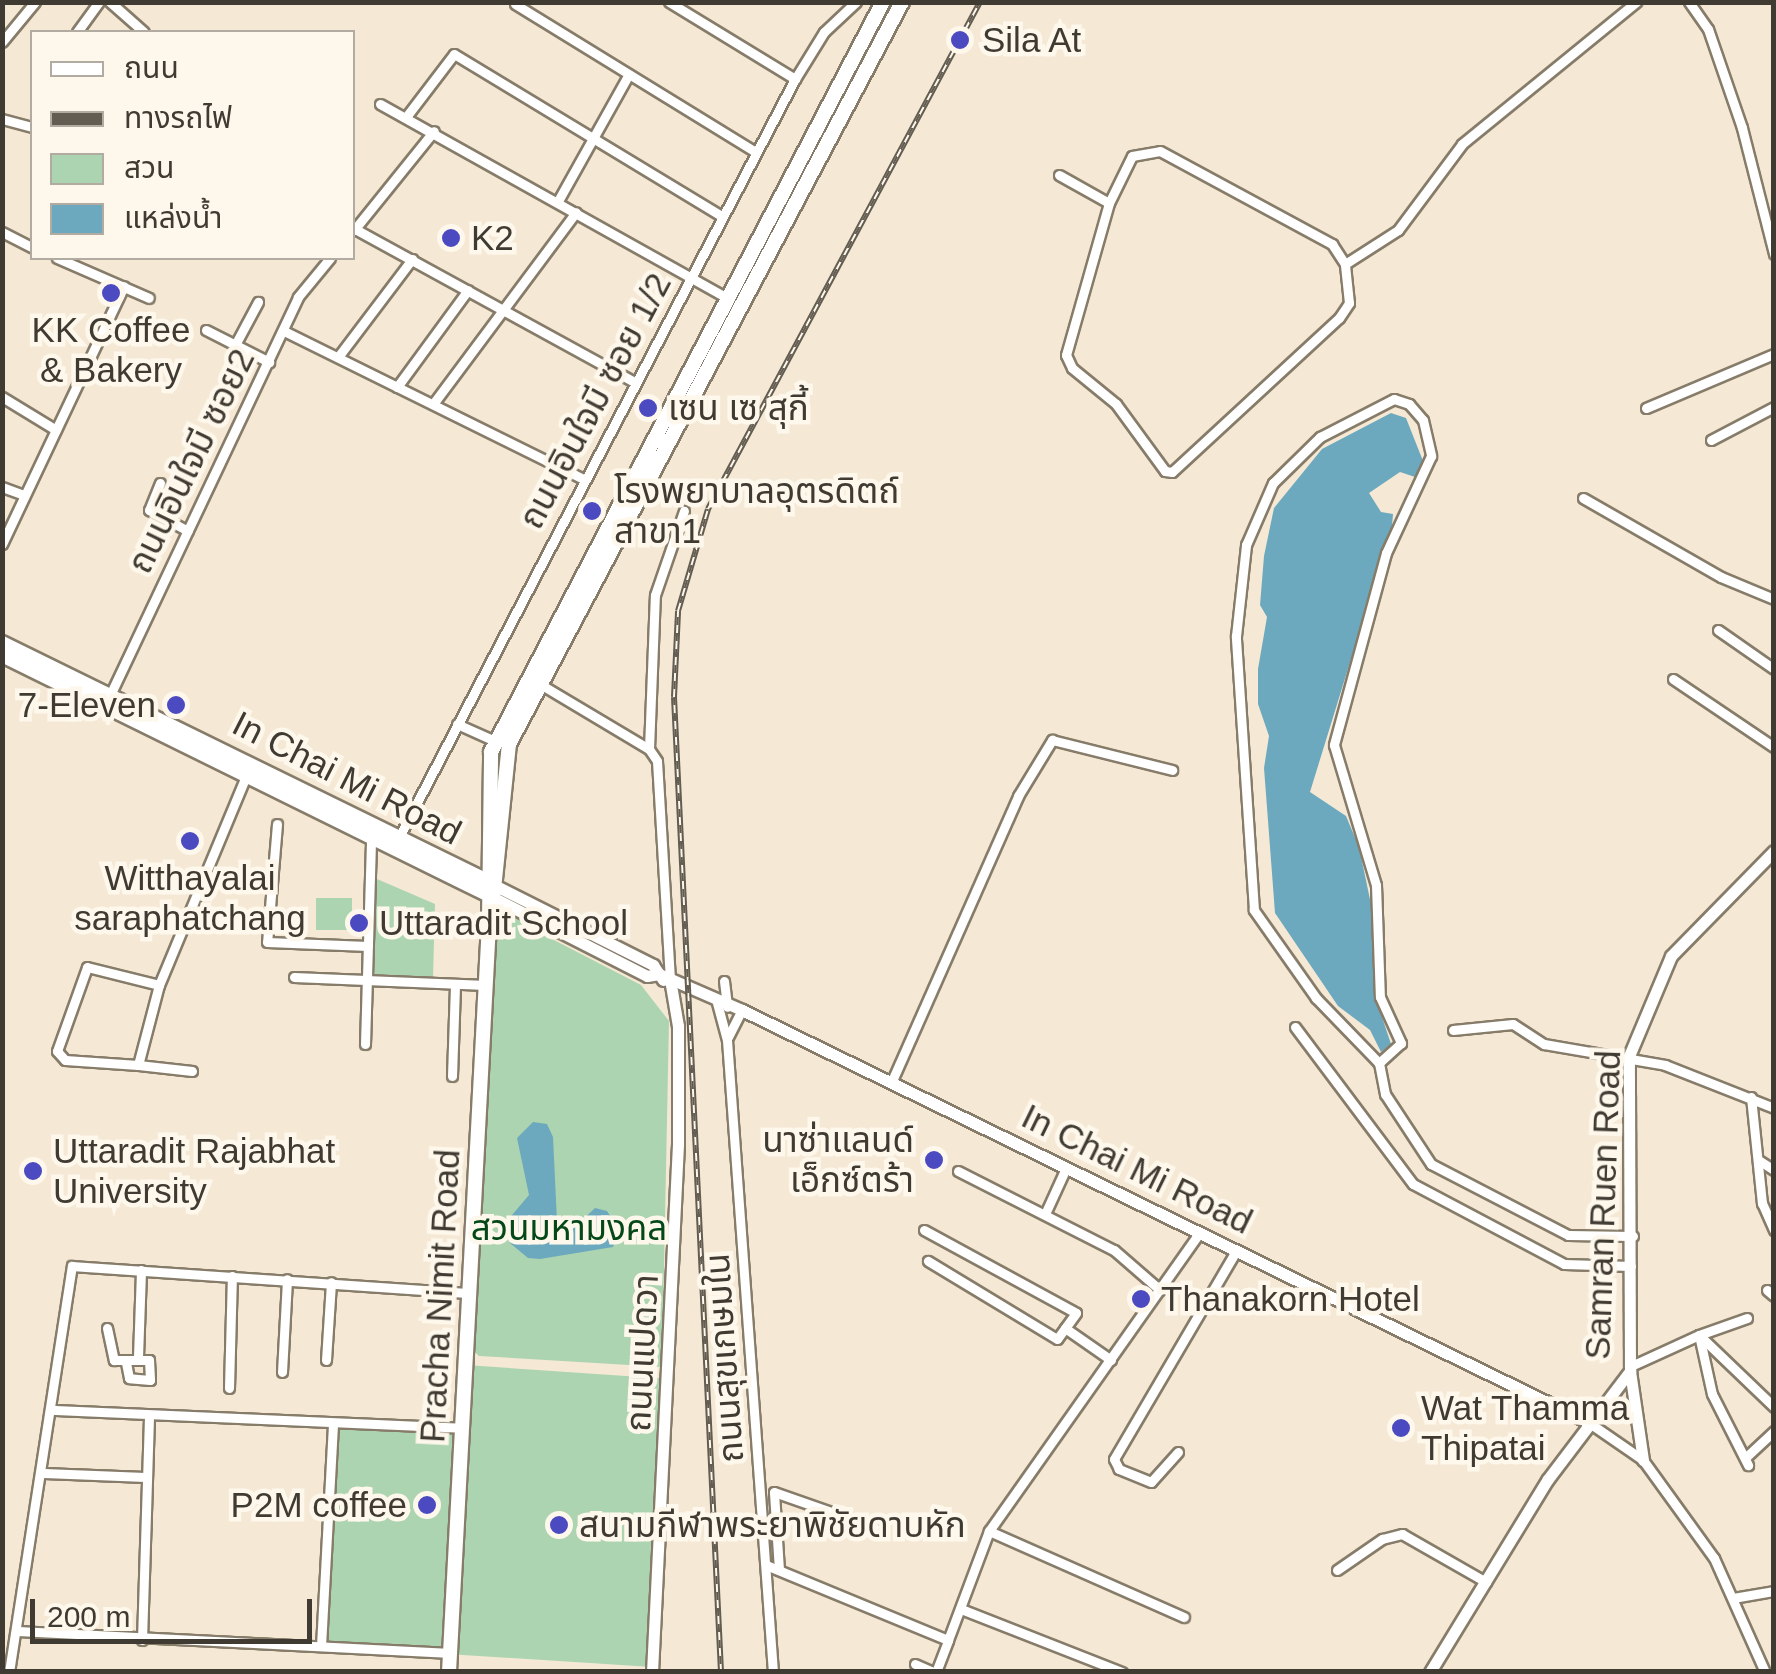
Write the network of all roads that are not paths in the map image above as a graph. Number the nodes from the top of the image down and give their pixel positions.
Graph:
1 (35, 2) edge
2 (99, 2) edge
3 (668, 2) edge
4 (856, 2) edge
5 (883, 2) edge
6 (902, 2) edge
7 (1636, 2) edge
8 (1689, 2) edge
9 (113, 3) edge
10 (516, 4) edge
11 (78, 30) edge
12 (142, 30) edge
13 (3, 40) edge
14 (629, 74) junction
15 (795, 79) junction
16 (834, 95) junction
17 (380, 104) dead end
18 (848, 104) junction
19 (406, 117) junction
20 (2, 118) edge
21 (30, 126) edge
22 (434, 131) junction
23 (595, 135) junction
24 (756, 152) junction
25 (1059, 175) dead end
26 (558, 201) junction
27 (1109, 203) junction
28 (576, 212) junction
29 (722, 216) junction
30 (355, 229) edge
31 (355, 230) edge
32 (3, 236) edge
33 (30, 243) edge
34 (1774, 254) edge
35 (412, 259) junction
36 (62, 260) edge
37 (328, 260) edge
38 (1345, 264) junction
39 (691, 278) junction
40 (124, 286) junction
41 (468, 290) junction
42 (149, 298) dead end
43 (726, 298) junction
44 (258, 302) dead end
45 (504, 310) junction
46 (206, 330) dead end
47 (284, 331) junction
48 (235, 345) junction
49 (1774, 354) edge
50 (338, 357) junction
51 (269, 362) junction
52 (635, 382) junction
53 (397, 387) junction
54 (2, 397) edge
55 (433, 404) junction
56 (1774, 406) edge
57 (1646, 408) dead end
58 (56, 430) junction
59 (1710, 440) dead end
60 (582, 479) junction
61 (160, 483) dead end
62 (2, 487) edge
63 (24, 495) junction
64 (1583, 498) dead end
65 (684, 511) dead end
66 (188, 531) junction
67 (2, 544) edge
68 (1774, 599) edge
69 (1718, 630) dead end
70 (2, 643) edge
71 (2, 656) edge
72 (1774, 669) edge
73 (1673, 679) dead end
74 (540, 684) junction
75 (108, 698) junction
76 (457, 724) junction
77 (495, 741) junction
78 (1774, 747) edge
79 (649, 750) junction
80 (249, 769) junction
81 (1172, 770) dead end
82 (278, 824) dead end
83 (374, 831) junction
84 (398, 837) junction
85 (1774, 850) edge
86 (492, 891) junction
87 (368, 946) junction
88 (294, 977) dead end
89 (664, 977) junction
90 (367, 980) junction
91 (724, 981) dead end
92 (159, 984) junction
93 (685, 984) junction
94 (486, 985) junction
95 (456, 986) junction
96 (671, 998) junction
97 (722, 1001) junction
98 (742, 1010) junction
99 (1295, 1027) dead end
100 (1453, 1030) dead end
101 (727, 1040) junction
102 (366, 1044) dead end
103 (1629, 1056) junction
104 (1379, 1063) junction
105 (138, 1064) junction
106 (192, 1072) dead end
107 (452, 1076) dead end
108 (890, 1083) junction
109 (1751, 1097) junction
110 (1774, 1108) edge
111 (1760, 1161) junction
112 (1066, 1168) junction
113 (1774, 1170) edge
114 (958, 1171) dead end
115 (1045, 1214) junction
116 (924, 1230) dead end
117 (1774, 1230) edge
118 (1200, 1232) junction
119 (1634, 1236) junction
120 (1236, 1250) junction
121 (928, 1261) dead end
122 (1634, 1266) junction
123 (141, 1270) junction
124 (232, 1276) junction
125 (287, 1279) junction
126 (330, 1282) junction
127 (1160, 1290) junction
128 (470, 1293) junction
129 (1747, 1318) dead end
130 (107, 1328) dead end
131 (1065, 1328) junction
132 (1698, 1335) junction
133 (138, 1357) junction
134 (326, 1360) dead end
135 (1111, 1360) junction
136 (126, 1362) junction
137 (1631, 1369) junction
138 (282, 1372) dead end
139 (229, 1388) dead end
140 (1774, 1406) edge
141 (54, 1410) junction
142 (149, 1418) junction
143 (1588, 1422) junction
144 (333, 1423) junction
145 (463, 1428) junction
146 (1774, 1432) edge
147 (1178, 1452) dead end
148 (1644, 1460) junction
149 (42, 1473) junction
150 (147, 1476) junction
151 (874, 1527) dead end
152 (988, 1531) junction
153 (766, 1565) junction
154 (779, 1570) junction
155 (1337, 1570) dead end
156 (1486, 1582) junction
157 (1774, 1591) edge
158 (1733, 1598) junction
159 (961, 1609) junction
160 (1184, 1617) dead end
161 (17, 1631) junction
162 (142, 1640) junction
163 (948, 1640) junction
164 (321, 1646) junction
165 (451, 1653) junction
166 (914, 1664) dead end
167 (10, 1672) edge
168 (450, 1672) edge
169 (652, 1672) edge
170 (774, 1672) edge
171 (934, 1672) edge
172 (1122, 1672) edge
173 (1430, 1672) edge
174 (1765, 1672) edge

1 - 13 street
2 - 11 street
3 - 15 street
4 - 15 street, ถนนอินใจมี ซอย 1/2
5 - 16 main road
6 - 18 main road
7 - 38 street
8 - 34 street
9 - 12 street
10 - 14 street
14 - 23 street
14 - 24 street
15 - 24 street, ถนนอินใจมี ซอย 1/2
16 - 18 main road
16 - 43 main road
17 - 19 street
18 - 74 main road
19 - 22 street
19 - 23 street
20 - 21 street
22 - 26 street
22 - 30 street
23 - 26 street
23 - 29 street
24 - 29 street, ถนนอินใจมี ซอย 1/2
25 - 27 street
26 - 28 street
27 - 38 street
27 - 38 street
28 - 39 street
28 - 45 street
29 - 39 street, ถนนอินใจมี ซอย 1/2
31 - 35 street
32 - 33 street
35 - 41 street
35 - 50 street
36 - 40 street
37 - 47 street, ถนนอินใจมี ซอย2
39 - 43 street
39 - 52 street, ถนนอินใจมี ซอย 1/2
40 - 42 street
40 - 58 street
41 - 45 street
41 - 53 street
43 - 77 main road
44 - 48 street
45 - 52 street
45 - 55 street
46 - 48 street
47 - 50 street
47 - 51 street, ถนนอินใจมี ซอย2
48 - 51 street
49 - 57 street
50 - 53 street
51 - 66 street, ถนนอินใจมี ซอย2
52 - 60 street, ถนนอินใจมี ซอย 1/2
53 - 55 street
54 - 58 street
55 - 60 street
56 - 59 street
58 - 63 street
60 - 76 street, ถนนอินใจมี ซอย 1/2
61 - 66 street
62 - 63 street
63 - 67 street
64 - 68 street
65 - 79 street
66 - 75 street, ถนนอินใจมี ซอย2
69 - 72 street
70 - 75 main road, In Chai Mi Road
71 - 75 main road, In Chai Mi Road
73 - 78 street
74 - 79 street
74 - 86 main road
75 - 80 main road, In Chai Mi Road
76 - 77 street
76 - 84 street, ถนนอินใจมี ซอย 1/2
77 - 86 main road
79 - 89 street
80 - 83 main road, In Chai Mi Road
80 - 92 street
81 - 108 street
82 - 87 street
83 - 84 main road, In Chai Mi Road
83 - 86 main road, In Chai Mi Road
83 - 87 street
84 - 86 main road, In Chai Mi Road
85 - 103 street, Samran Ruen Road
86 - 89 street, In Chai Mi Road
86 - 94 main road, Pracha Nimit Road
87 - 90 street
88 - 90 street
89 - 93 street, In Chai Mi Road
89 - 96 street
90 - 95 street
90 - 102 street
91 - 97 street, ถนนสุขเกษมใน
92 - 105 street
92 - 105 street
93 - 96 street
93 - 97 street, In Chai Mi Road
94 - 95 street
94 - 128 main road, Pracha Nimit Road
95 - 107 street
96 - 169 street, ถนนแปดวา
97 - 98 street, In Chai Mi Road
97 - 101 street, ถนนสุขเกษมใน
98 - 101 street
98 - 108 street, In Chai Mi Road
99 - 122 street
100 - 103 street
101 - 153 street, ถนนสุขเกษมใน
103 - 109 street
103 - 119 street, Samran Ruen Road
104 - 104 street
104 - 119 street
105 - 106 street
108 - 112 street, In Chai Mi Road
109 - 110 street
109 - 111 street
111 - 113 street
111 - 117 street
112 - 115 street
112 - 118 street, In Chai Mi Road
114 - 115 street
115 - 127 street
116 - 131 street
118 - 120 street, In Chai Mi Road
118 - 127 street
119 - 122 street, Samran Ruen Road
120 - 143 street, In Chai Mi Road
120 - 147 street
121 - 131 street
122 - 137 street, Samran Ruen Road
123 - 124 street
123 - 133 street
123 - 141 street
124 - 125 street
124 - 139 street
125 - 126 street
125 - 138 street
126 - 128 street
126 - 134 street
127 - 135 street
128 - 145 main road, Pracha Nimit Road
129 - 132 street
130 - 136 street
131 - 135 street
132 - 137 street
132 - 140 street
132 - 146 street
133 - 136 street
133 - 136 street
135 - 152 street
137 - 143 street, Samran Ruen Road
137 - 148 street
141 - 142 street
141 - 149 street
142 - 144 street
142 - 150 street
143 - 148 street
143 - 156 street, Samran Ruen Road
144 - 145 street
144 - 164 street
145 - 165 main road, Pracha Nimit Road
148 - 158 street
149 - 150 street
149 - 161 street
150 - 162 street
151 - 154 street
152 - 159 street
152 - 160 street
153 - 154 street
153 - 170 street, ถนนสุขเกษมใน
154 - 163 street
155 - 156 street
156 - 173 street, Samran Ruen Road
157 - 158 street
158 - 174 street
159 - 163 street
159 - 172 street
161 - 162 street
161 - 167 street
162 - 164 street
163 - 171 street
164 - 165 street
165 - 168 main road, Pracha Nimit Road
166 - 171 street

